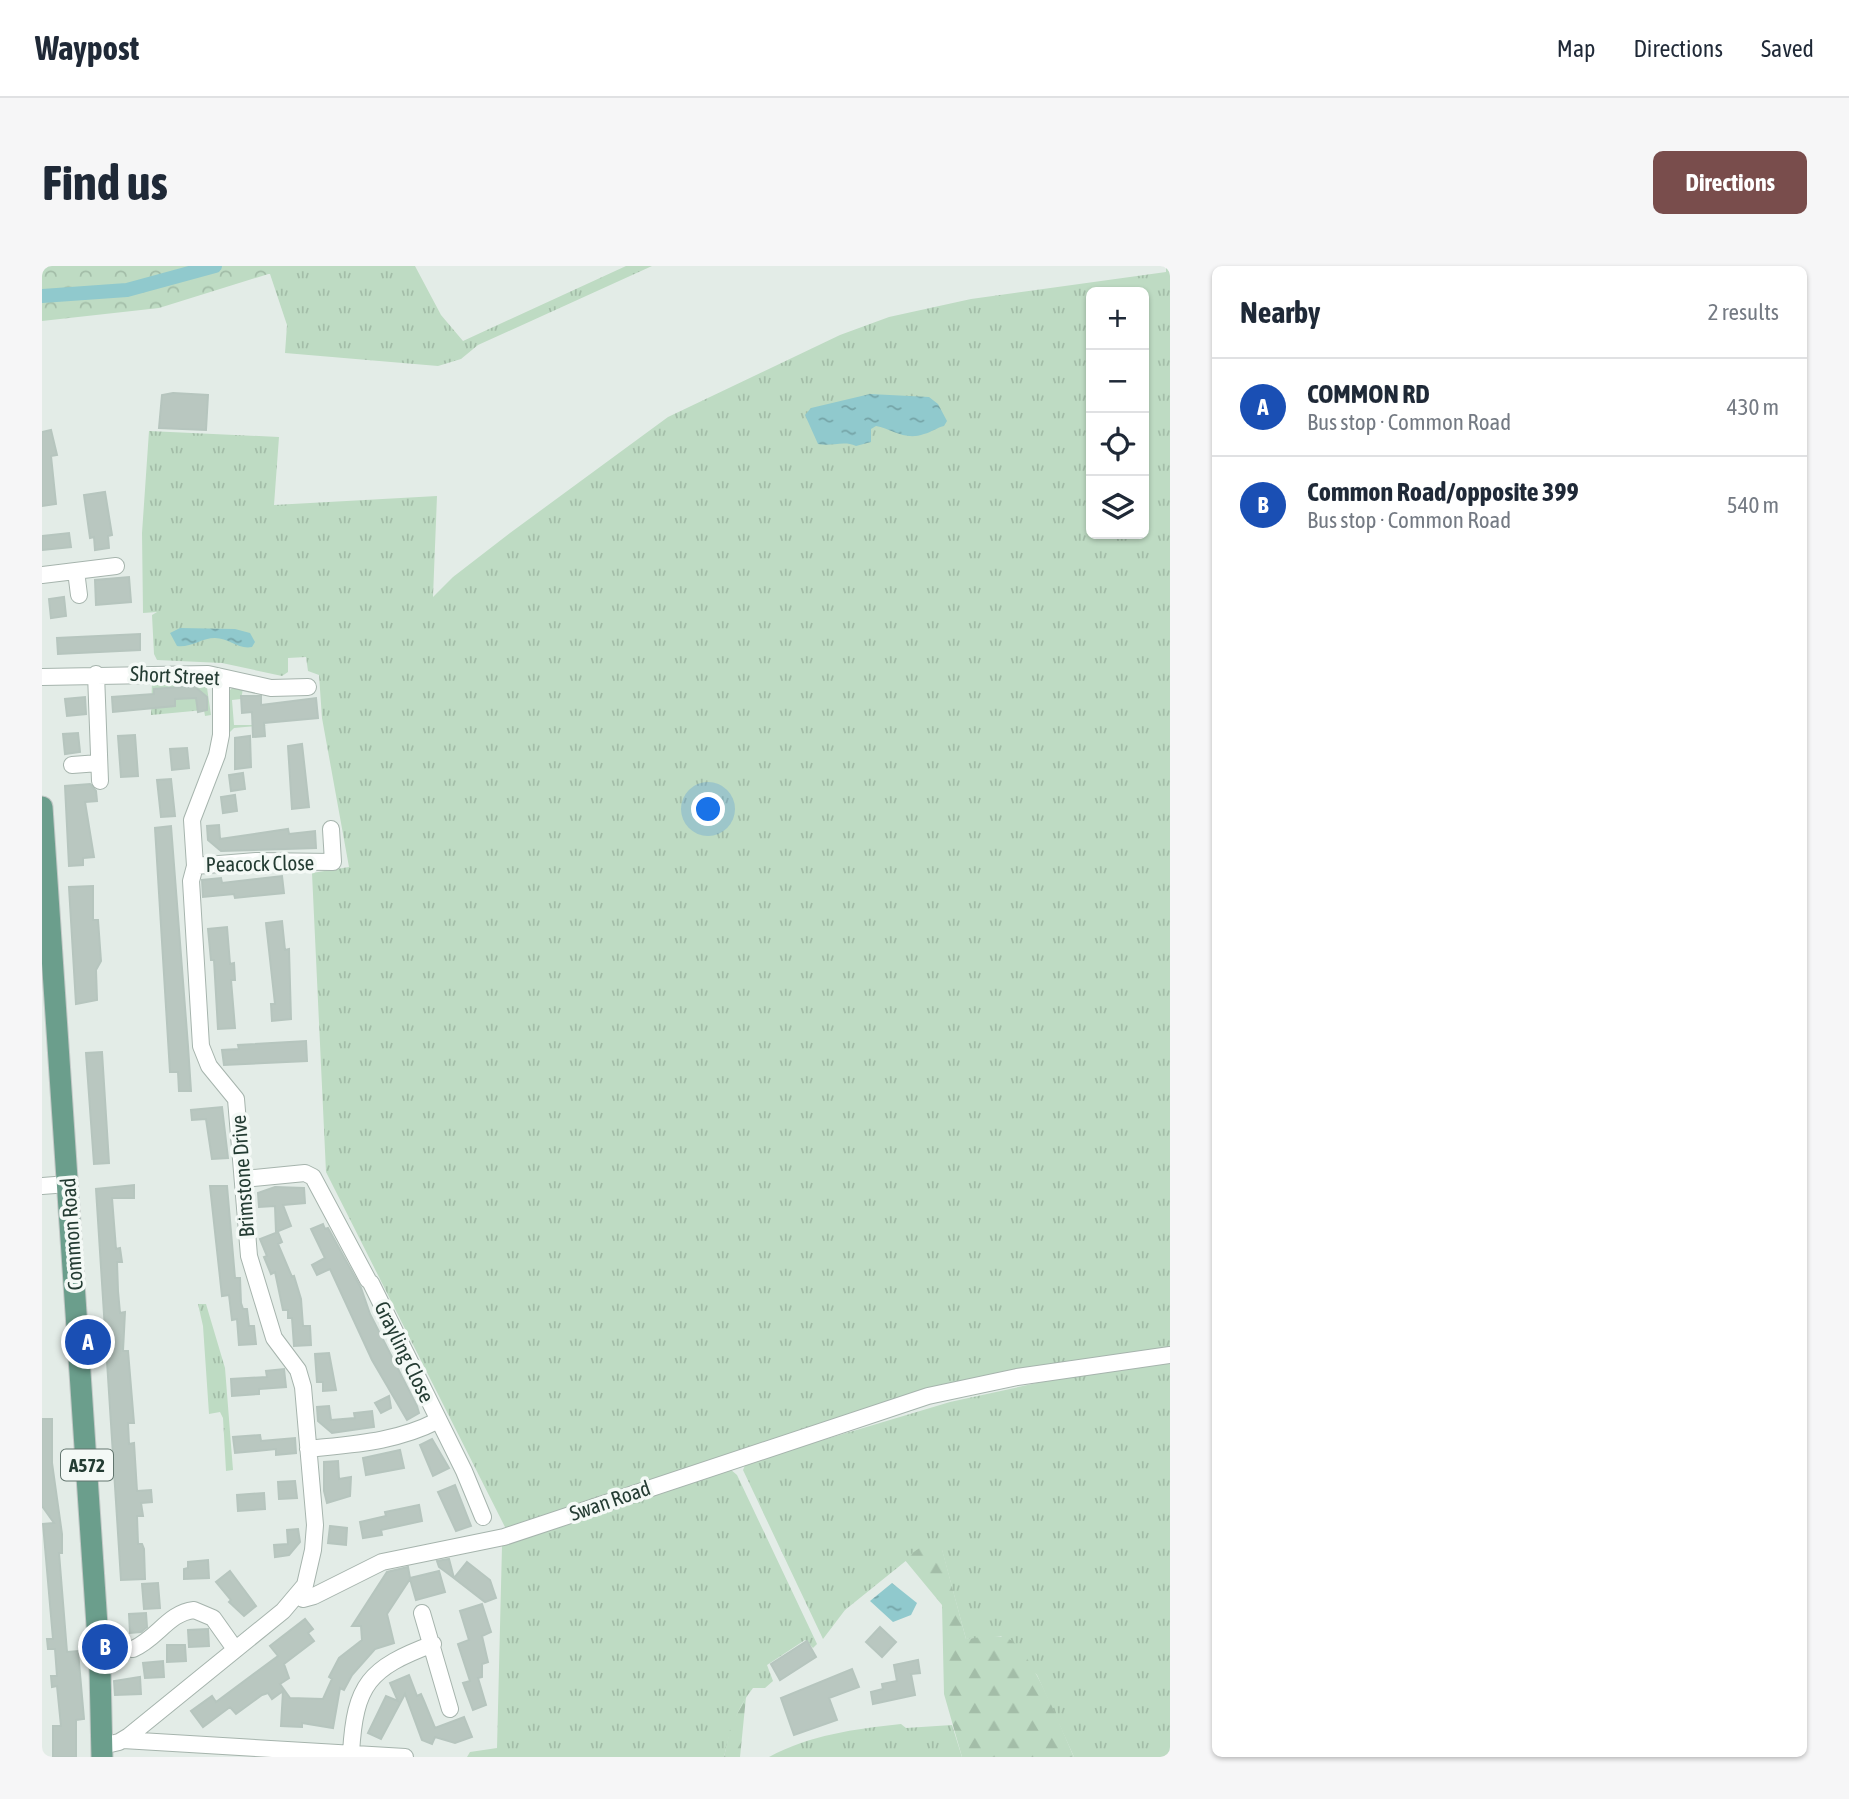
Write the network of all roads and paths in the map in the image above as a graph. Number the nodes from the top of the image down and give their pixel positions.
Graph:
1 (116, 566) dead end
2 (76, 571) junction
3 (42, 575) edge
4 (79, 595) dead end
5 (96, 674) junction
6 (42, 677) edge
7 (221, 677) junction
8 (308, 687) dead end
9 (99, 763) junction
10 (72, 765) dead end
11 (100, 781) dead end
12 (42, 807) edge
13 (331, 829) dead end
14 (195, 866) junction
15 (243, 1179) junction
16 (68, 1184) junction
17 (42, 1186) edge
18 (1170, 1355) edge
19 (437, 1421) junction
20 (308, 1449) junction
21 (483, 1517) dead end
22 (299, 1594) junction
23 (422, 1613) dead end
24 (433, 1644) junction
25 (235, 1649) junction
26 (131, 1650) dead end
27 (450, 1709) dead end
28 (123, 1740) junction
29 (102, 1751) edge
30 (248, 1752) edge
31 (351, 1753) junction
32 (405, 1757) edge

1 - 2 street
2 - 3 street
2 - 4 street
5 - 6 street, Short Street
5 - 7 street, Short Street
5 - 9 street
7 - 8 street, Short Street
7 - 14 street, Brimstone Drive
9 - 10 street
9 - 11 street
12 - 16 main road, Common Road / A572
13 - 14 street, Peacock Close
14 - 15 street, Brimstone Drive
15 - 19 street, Grayling Close
15 - 20 street, Brimstone Drive
16 - 17 street
16 - 29 main road, Common Road / A572
18 - 22 street, Swan Road
19 - 20 street, Grayling Close
19 - 21 street, Grayling Close
20 - 22 street, Brimstone Drive
22 - 25 street, Swan Road
23 - 24 street
24 - 27 street
24 - 31 street
25 - 26 street
25 - 28 street, Swan Road
28 - 29 street, Swan Road
28 - 30 street
30 - 31 street
31 - 32 street

